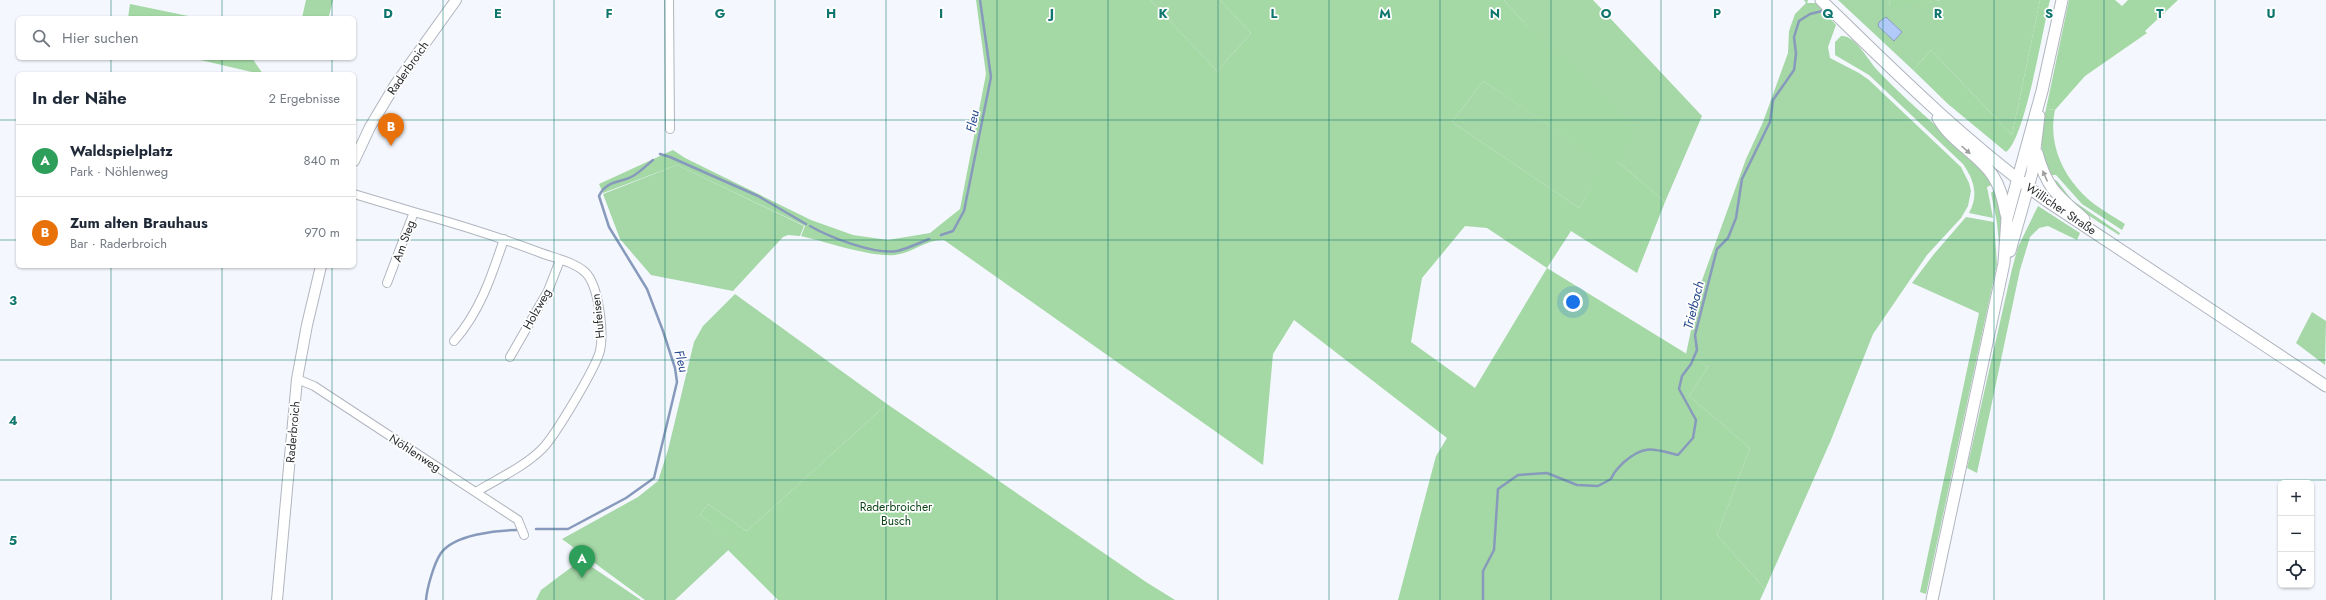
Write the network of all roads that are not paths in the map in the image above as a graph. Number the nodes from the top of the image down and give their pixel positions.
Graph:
1 (456, 0) edge
2 (669, 0) edge
3 (1821, 0) edge
4 (2062, 0) edge
5 (2042, 91) junction
6 (1933, 109) junction
7 (670, 129) dead end
8 (2036, 150) junction
9 (356, 157) edge
10 (2017, 179) junction
11 (2028, 187) junction
12 (356, 195) edge
13 (414, 212) junction
14 (2007, 218) junction
15 (504, 239) junction
16 (2111, 243) junction
17 (560, 260) junction
18 (2004, 263) junction
19 (321, 268) edge
20 (387, 282) dead end
21 (454, 341) dead end
22 (510, 357) dead end
23 (297, 379) junction
24 (2326, 386) edge
25 (476, 492) junction
26 (524, 535) dead end
27 (278, 600) edge
28 (1932, 600) edge

1 - 9 street, Raderbroich
2 - 7 street
3 - 6 main road, Willicher Straße
4 - 5 main road
5 - 8 main road
5 - 10 main road
6 - 10 main road, Willicher Straße
6 -> 14 main road
8 - 11 main road
16 -> 8 main road
10 - 11 main road, Willicher Straße
10 - 14 main road
11 - 16 main road, Willicher Straße
11 - 18 main road
12 - 13 street, Am Steg
13 - 15 street, Hufeisen
13 - 20 street, Am Steg
14 - 18 main road
15 - 17 street, Hufeisen
15 - 21 street
16 - 24 main road, Willicher Straße
17 - 22 street, Holzweg
17 - 25 street, Hufeisen
18 - 28 main road
19 - 23 street, Raderbroich
23 - 25 street, Nöhlenweg
23 - 27 street, Raderbroich
25 - 26 street, Nöhlenweg

